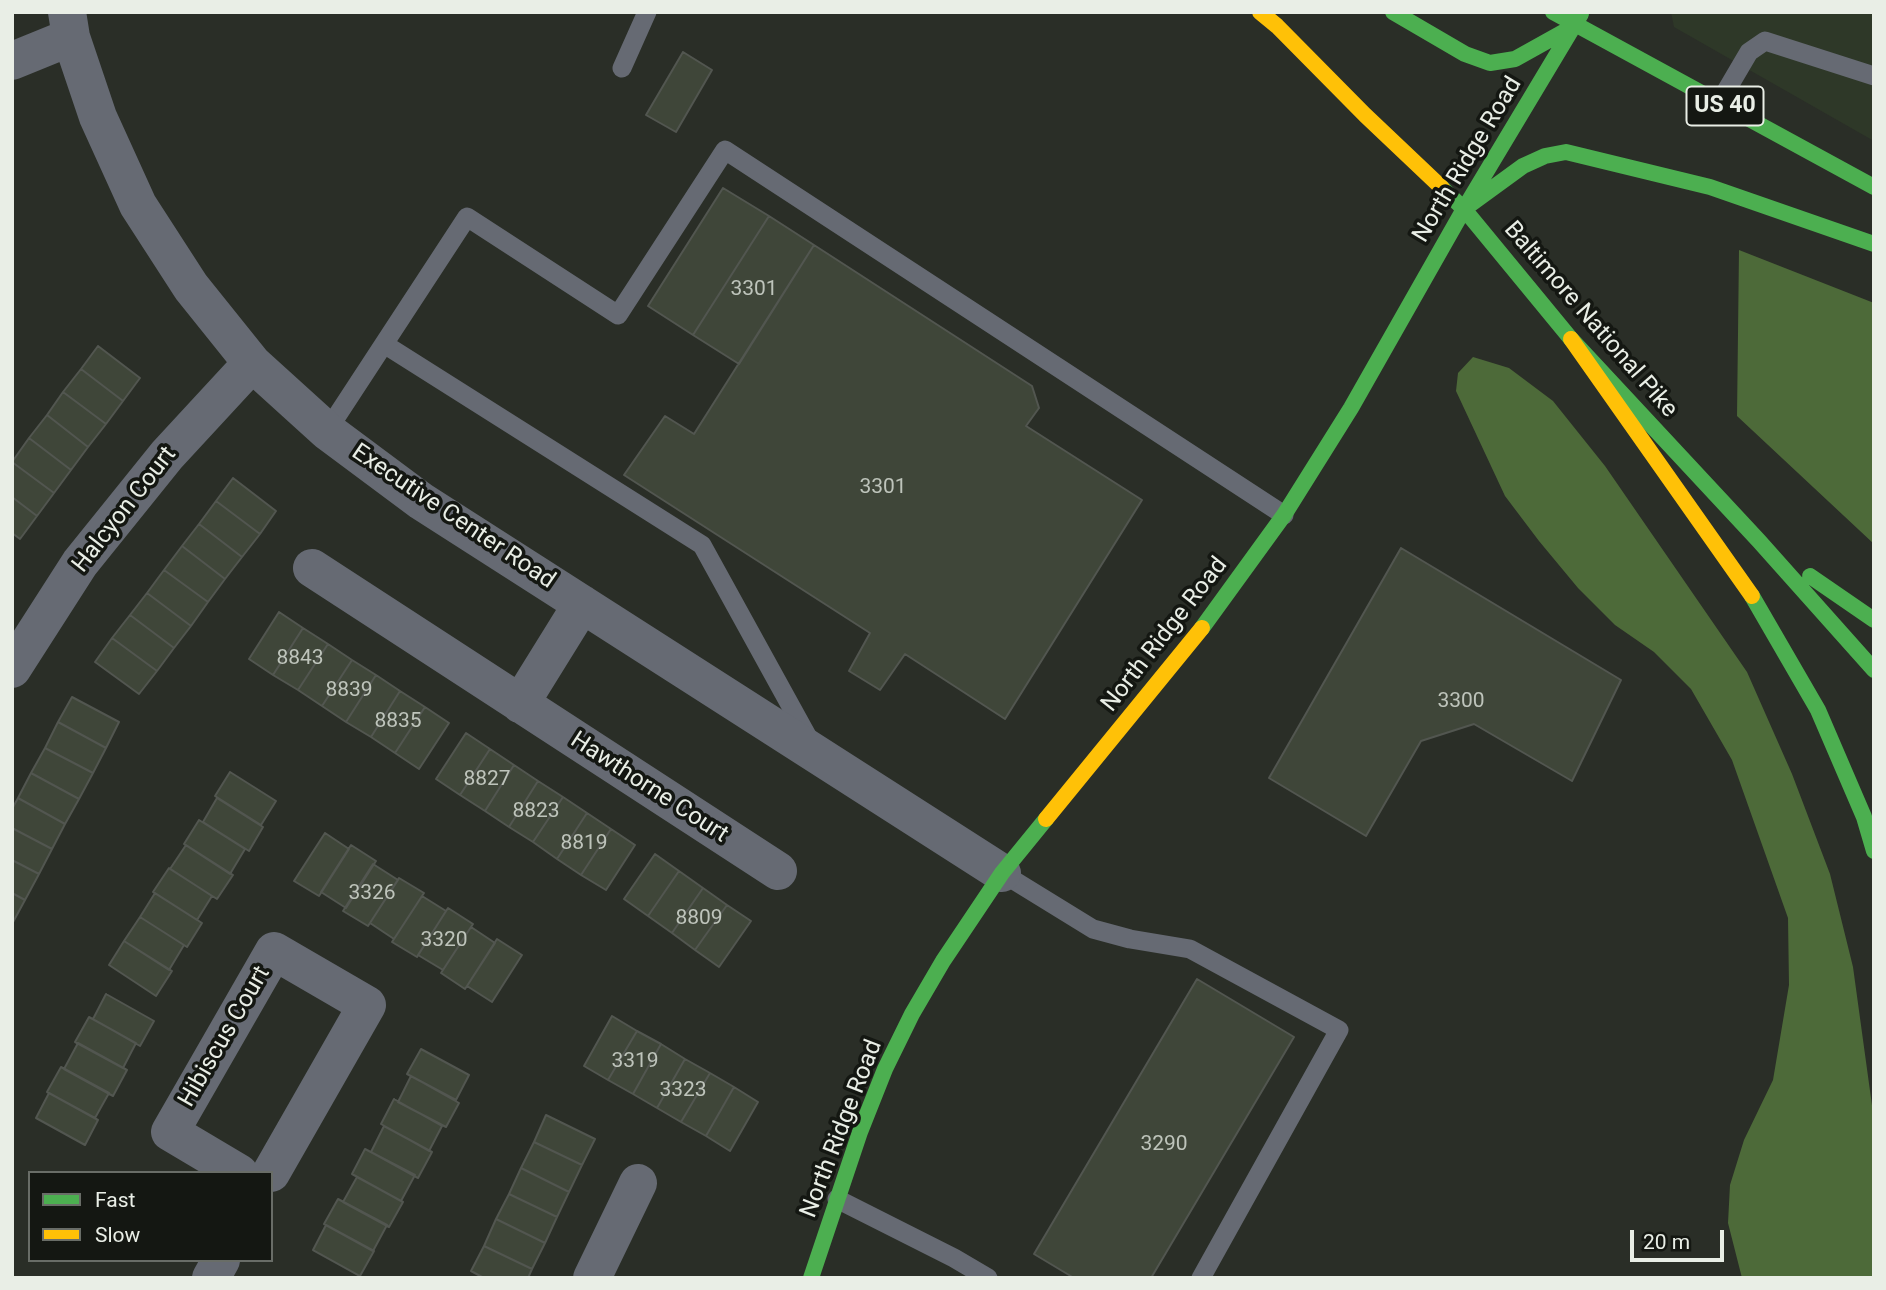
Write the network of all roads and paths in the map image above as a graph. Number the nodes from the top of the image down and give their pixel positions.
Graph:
1 (647, 12) edge
2 (1260, 12) edge
3 (1393, 12) edge
4 (1553, 12) edge
5 (1579, 18) edge
6 (69, 25) edge
7 (12, 61) edge
8 (622, 68) dead end
9 (1874, 76) edge
10 (1719, 103) junction
11 (1872, 180) edge
12 (1464, 209) junction
13 (1874, 244) edge
14 (1571, 339) junction
15 (384, 344) junction
16 (252, 363) junction
17 (327, 431) junction
18 (1284, 515) junction
19 (1759, 541) junction
20 (312, 568) dead end
21 (582, 604) junction
22 (1874, 620) edge
23 (12, 669) edge
24 (1874, 670) edge
25 (520, 704) junction
26 (818, 754) junction
27 (1874, 851) edge
28 (778, 871) dead end
29 (1002, 873) junction
30 (236, 1171) edge
31 (272, 1171) edge
32 (638, 1183) dead end
33 (837, 1199) junction
34 (220, 1262) edge
35 (211, 1278) edge
36 (592, 1278) edge
37 (811, 1278) edge
38 (988, 1278) edge
39 (1200, 1278) edge

1 - 8 lane
2 - 12 main road, Baltimore National Pike
3 - 5 main road
4 - 5 main road, US 40
5 - 10 main road, US 40
5 - 12 main road, North Ridge Road
6 - 7 street
6 - 16 street, Executive Center Road
9 - 10 lane
10 - 11 main road, US 40
12 - 13 main road
12 - 14 main road, Baltimore National Pike
12 - 18 main road, North Ridge Road
14 - 19 main road, Baltimore National Pike
14 - 27 main road
15 - 17 lane
15 - 18 lane
15 - 26 lane
16 - 17 street, Executive Center Road
16 - 23 street, Halcyon Court
17 - 21 street, Executive Center Road
18 - 29 main road, North Ridge Road
19 - 22 main road
19 - 24 main road, Baltimore National Pike
20 - 25 street, Hawthorne Court
21 - 25 street
21 - 26 street, Executive Center Road
25 - 28 street, Hawthorne Court
26 - 29 street, Executive Center Road
29 - 33 main road, North Ridge Road
29 - 39 lane
30 - 31 street, Hibiscus Court
32 - 36 street
33 - 37 main road, North Ridge Road
33 - 38 lane
34 - 35 street

